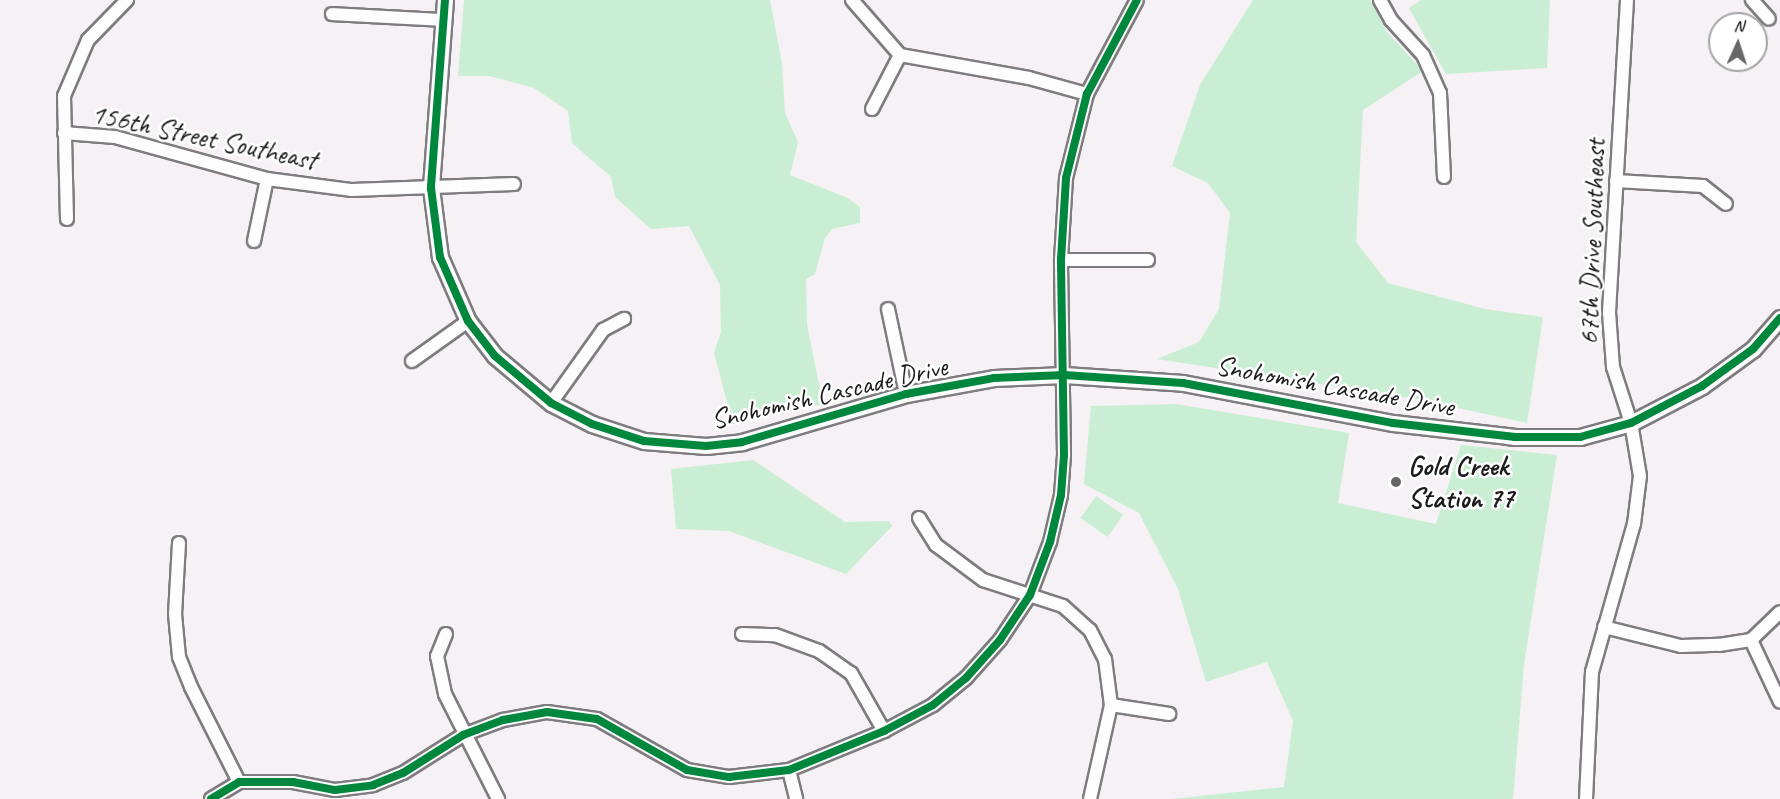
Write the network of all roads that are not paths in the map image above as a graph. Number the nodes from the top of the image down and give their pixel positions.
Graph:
1 (127, 0) edge
2 (445, 0) edge
3 (852, 0) edge
4 (1137, 0) edge
5 (1380, 0) edge
6 (1627, 0) edge
7 (1752, 0) edge
8 (332, 14) dead end
9 (1769, 19) dead end
10 (444, 20) junction
11 (900, 55) junction
12 (1087, 94) junction
13 (872, 109) dead end
14 (64, 133) junction
15 (1444, 177) dead end
16 (267, 179) junction
17 (1616, 181) junction
18 (514, 184) dead end
19 (431, 188) junction
20 (1726, 204) dead end
21 (67, 219) dead end
22 (254, 241) dead end
23 (1061, 260) junction
24 (1148, 260) dead end
25 (888, 309) dead end
26 (1780, 318) edge
27 (624, 319) dead end
28 (468, 321) junction
29 (412, 361) dead end
30 (1064, 375) junction
31 (906, 394) junction
32 (551, 403) junction
33 (1631, 423) junction
34 (919, 518) dead end
35 (179, 543) dead end
36 (1030, 595) junction
37 (1780, 612) edge
38 (1604, 627) junction
39 (446, 634) dead end
40 (742, 634) dead end
41 (1751, 640) junction
42 (1780, 702) edge
43 (1111, 705) junction
44 (1170, 714) dead end
45 (884, 731) junction
46 (463, 735) junction
47 (789, 770) junction
48 (239, 782) junction
49 (334, 795) edge
50 (211, 799) edge
51 (498, 799) edge
52 (796, 799) edge
53 (1090, 799) edge
54 (1586, 799) edge

1 - 14 street
2 - 10 street, Snohomish Cascade Drive
3 - 11 street
4 - 12 street
5 - 15 street
6 - 17 street, 67th Drive Southeast
7 - 9 street
8 - 10 street
10 - 19 street, Snohomish Cascade Drive
11 - 12 street
11 - 13 street
12 - 23 street
14 - 16 street, 156th Street Southeast
14 - 21 street
16 - 19 street, 156th Street Southeast
16 - 22 street
17 - 20 street
17 - 33 street, 67th Drive Southeast
18 - 19 street, 156th Street Southeast
19 - 28 street, Snohomish Cascade Drive
23 - 24 street
23 - 30 street
25 - 31 street
26 - 33 street, Snohomish Cascade Drive
27 - 32 street
28 - 29 street
28 - 32 street, Snohomish Cascade Drive
30 - 31 street, Snohomish Cascade Drive
30 - 33 street, Snohomish Cascade Drive
30 - 36 street
31 - 32 street, Snohomish Cascade Drive
33 - 38 street, 67th Drive Southeast
34 - 36 street
35 - 48 street
36 - 43 street
36 - 45 street
37 - 41 street
38 - 41 street
38 - 54 street, 67th Drive Southeast
39 - 46 street
40 - 45 street
41 - 42 street
43 - 44 street
43 - 53 street
45 - 47 street
46 - 47 street
46 - 49 street
46 - 51 street
47 - 52 street
48 - 49 street
48 - 50 street

